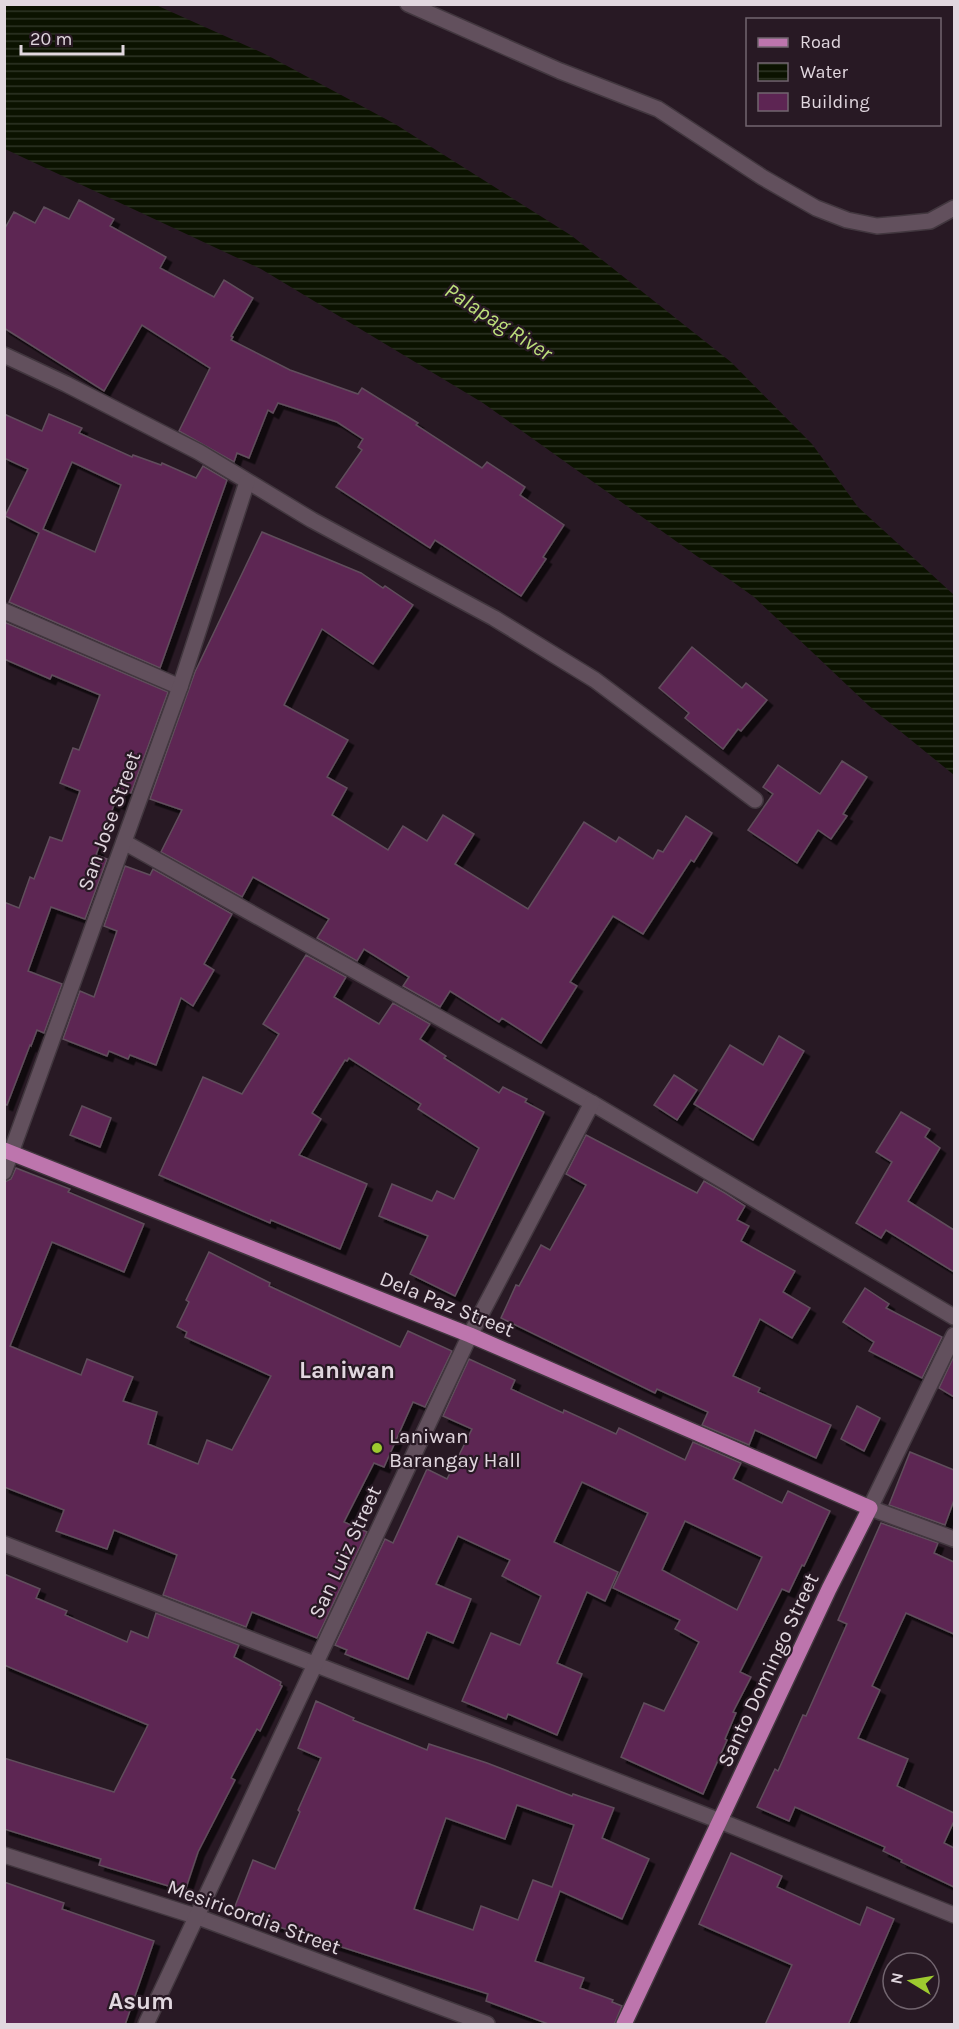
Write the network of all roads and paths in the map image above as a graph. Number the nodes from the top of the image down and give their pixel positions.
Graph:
1 (408, 4) edge
2 (954, 208) edge
3 (4, 355) edge
4 (247, 482) junction
5 (4, 611) edge
6 (180, 687) junction
7 (755, 800) dead end
8 (124, 842) junction
9 (592, 1103) junction
10 (8, 1151) edge
11 (4, 1172) edge
12 (954, 1317) edge
13 (470, 1335) junction
14 (954, 1335) edge
15 (870, 1508) junction
16 (954, 1539) edge
17 (4, 1544) edge
18 (316, 1664) junction
19 (720, 1821) junction
20 (4, 1855) edge
21 (954, 1915) edge
22 (198, 1917) junction
23 (146, 2025) edge
24 (487, 2025) edge
25 (624, 2025) edge

1 - 2 street
3 - 4 street
4 - 6 street, San Jose Street
4 - 7 street
5 - 6 street
6 - 8 street, San Jose Street
8 - 9 street
8 - 10 street, San Jose Street
9 - 12 street
9 - 13 street, San Luiz Street
10 - 11 street, San Jose Street
10 - 13 main road, Dela Paz Street
13 - 15 main road, Dela Paz Street
13 - 18 street, San Luiz Street
14 - 15 street, Santo Domingo Street
15 - 16 street
15 - 19 main road, Santo Domingo Street
17 - 18 street
18 - 19 street
18 - 22 street, San Luiz Street
19 - 21 street
19 - 25 main road, Santo Domingo Street
20 - 22 street, Mesiricordia Street
22 - 23 street, San Luiz Street
22 - 24 street, Mesiricordia Street

